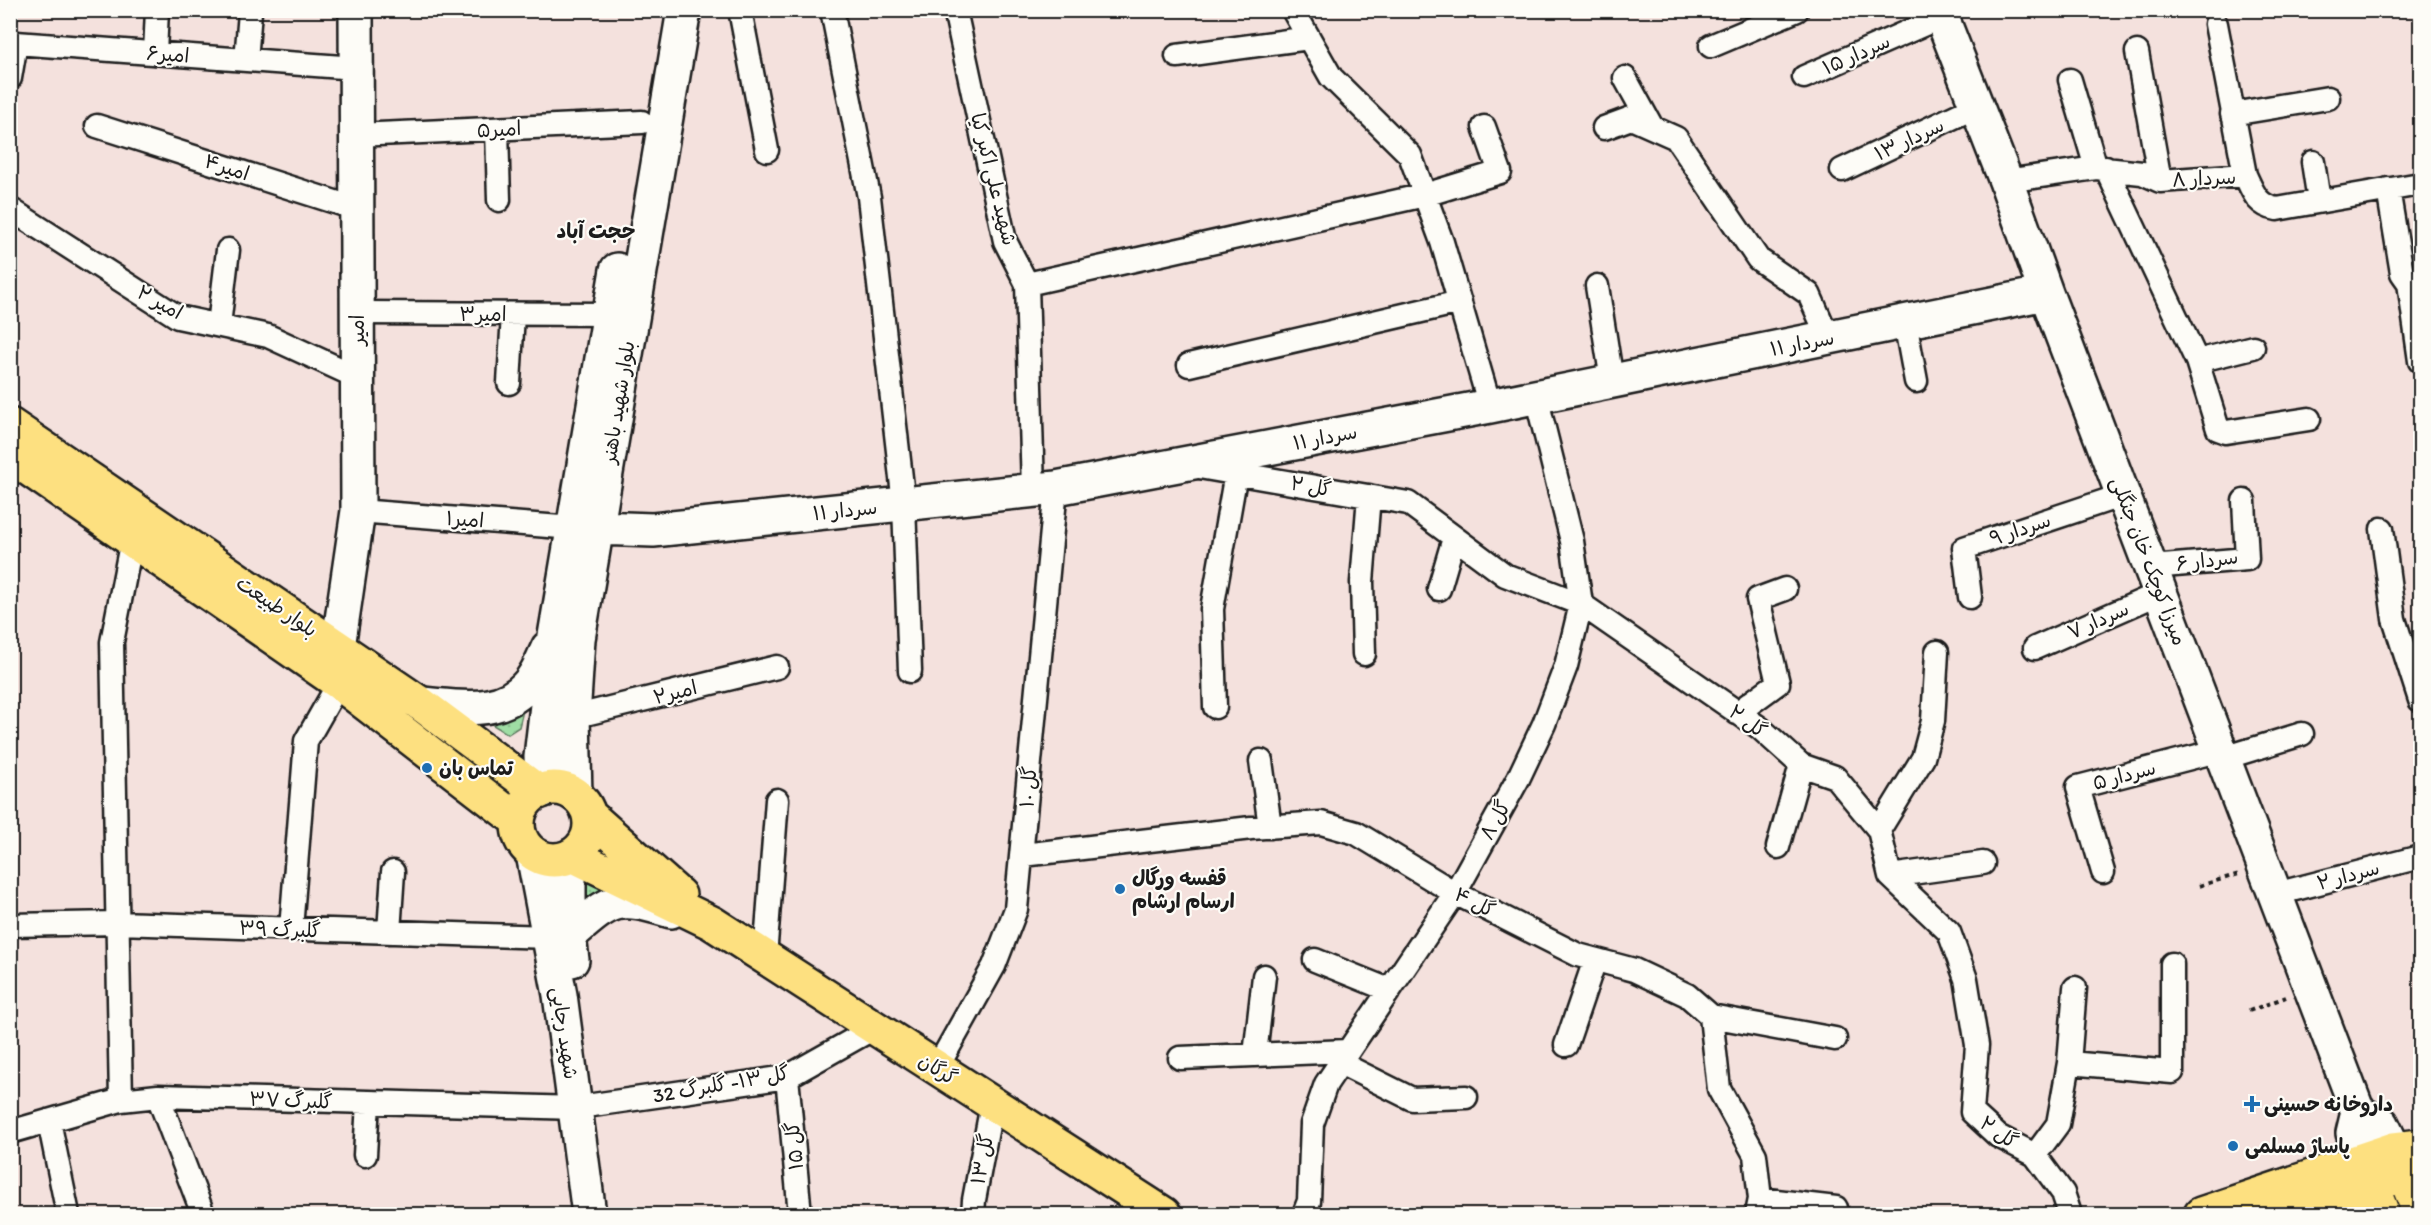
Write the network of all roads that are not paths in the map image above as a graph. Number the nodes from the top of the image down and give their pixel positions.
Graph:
1 (157, 10) edge
2 (356, 10) edge
3 (661, 10) edge
4 (684, 10) edge
5 (740, 10) edge
6 (832, 10) edge
7 (955, 10) edge
8 (1293, 10) edge
9 (1797, 10) edge
10 (250, 12) dead end
11 (1940, 14) edge
12 (2216, 24) dead end
13 (1309, 38) junction
14 (1711, 46) dead end
15 (2137, 52) dead end
16 (155, 53) junction
17 (1177, 56) dead end
18 (246, 60) junction
19 (356, 68) junction
20 (1804, 77) dead end
21 (10, 78) edge
22 (1625, 78) dead end
23 (2070, 80) dead end
24 (2328, 98) dead end
25 (1975, 107) junction
26 (2232, 114) junction
27 (642, 122) junction
28 (97, 126) dead end
29 (1484, 127) dead end
30 (1652, 127) junction
31 (1604, 128) dead end
32 (498, 129) junction
33 (356, 135) junction
34 (767, 150) dead end
35 (2313, 162) dead end
36 (2101, 168) junction
37 (1842, 170) dead end
38 (2245, 175) junction
39 (2160, 181) junction
40 (2006, 182) junction
41 (2421, 184) edge
42 (2388, 189) junction
43 (1425, 195) junction
44 (499, 200) dead end
45 (2319, 201) junction
46 (10, 209) edge
47 (357, 209) junction
48 (228, 250) dead end
49 (1027, 284) junction
50 (1597, 286) dead end
51 (2415, 286) edge
52 (2046, 293) junction
53 (1460, 302) junction
54 (357, 313) junction
55 (513, 314) junction
56 (609, 315) junction
57 (1905, 322) junction
58 (219, 325) junction
59 (1828, 337) junction
60 (2253, 347) dead end
61 (2197, 361) junction
62 (2421, 361) edge
63 (1189, 365) dead end
64 (357, 377) junction
65 (1612, 381) junction
66 (1916, 381) dead end
67 (510, 383) dead end
68 (1536, 396) junction
69 (1490, 405) junction
70 (2309, 419) dead end
71 (10, 426) edge
72 (10, 456) edge
73 (1183, 464) junction
74 (1236, 473) junction
75 (1045, 489) junction
76 (2123, 495) junction
77 (1369, 496) junction
78 (2244, 501) dead end
79 (904, 504) junction
80 (357, 511) junction
81 (585, 528) junction
82 (2382, 529) dead end
83 (1454, 537) junction
84 (132, 539) junction
85 (2155, 580) junction
86 (1439, 589) dead end
87 (1785, 589) dead end
88 (1970, 597) dead end
89 (1581, 604) junction
90 (555, 636) junction
91 (338, 647) junction
92 (2035, 648) dead end
93 (1937, 652) dead end
94 (1364, 654) dead end
95 (777, 667) dead end
96 (910, 670) dead end
97 (339, 683) junction
98 (2421, 700) edge
99 (421, 704) junction
100 (1215, 707) dead end
101 (1737, 712) junction
102 (573, 717) junction
103 (2302, 734) dead end
104 (2222, 754) junction
105 (1261, 761) dead end
106 (1801, 765) junction
107 (561, 798) junction
108 (777, 800) dead end
109 (518, 821) junction
110 (1270, 826) junction
111 (1879, 830) junction
112 (1778, 847) dead end
113 (533, 854) junction
114 (1023, 855) junction
115 (571, 856) junction
116 (2421, 857) edge
117 (1983, 863) dead end
118 (393, 872) dead end
119 (2103, 872) dead end
120 (1890, 876) junction
121 (2271, 880) junction
122 (1455, 892) junction
123 (118, 923) junction
124 (712, 923) junction
125 (10, 925) edge
126 (291, 929) junction
127 (389, 932) junction
128 (560, 936) junction
129 (765, 957) junction
130 (1315, 960) dead end
131 (1595, 960) junction
132 (2172, 964) dead end
133 (1264, 976) dead end
134 (2075, 988) dead end
135 (1389, 990) junction
136 (1711, 1016) junction
137 (874, 1028) junction
138 (1835, 1039) dead end
139 (1566, 1045) dead end
140 (1255, 1055) junction
141 (1344, 1057) junction
142 (1180, 1058) dead end
143 (2069, 1063) junction
144 (937, 1068) junction
145 (788, 1077) junction
146 (158, 1096) junction
147 (1466, 1097) dead end
148 (122, 1100) junction
149 (368, 1102) junction
150 (992, 1104) junction
151 (584, 1107) junction
152 (2358, 1112) junction
153 (49, 1121) junction
154 (10, 1132) edge
155 (365, 1155) dead end
156 (2035, 1155) junction
157 (2410, 1159) edge
158 (2372, 1187) edge
159 (1759, 1207) edge
160 (1836, 1208) dead end
161 (2421, 1214) edge
162 (68, 1215) edge
163 (203, 1215) edge
164 (589, 1215) edge
165 (607, 1215) edge
166 (800, 1215) edge
167 (973, 1215) edge
168 (1164, 1215) edge
169 (1304, 1215) edge
170 (2070, 1215) edge
171 (2201, 1215) edge
172 (2285, 1215) edge

1 - 16 street
2 - 19 main road, امیر
3 - 27 main road, بلوار شهید باهنر
4 - 81 main road, بلوار شهید باهنر
5 - 34 street
6 - 79 street
7 - 49 street, شهید علی اکبر کیا
8 - 13 street
9 - 14 street
10 - 18 street
11 - 20 street, سردار ۱۵
11 - 25 main road, میرزا کوچک خان جنگلی
12 - 26 street
13 - 17 street
13 - 43 street
15 - 39 street
16 - 18 street, امیر۶
16 - 21 street, امیر۶
18 - 19 street, امیر۶
19 - 33 main road, امیر
22 - 30 street
23 - 36 street
24 - 26 street
25 - 37 street, سردار ۱۳
25 - 40 main road, میرزا کوچک خان جنگلی
26 - 38 street
27 - 32 street, امیر۵
27 - 56 main road, بلوار شهید باهنر
28 - 47 street, امیر۴
29 - 43 street
30 - 31 street
30 - 59 street
32 - 33 street, امیر۵
32 - 44 street
33 - 47 main road, امیر
35 - 45 street
36 - 39 street, سردار ۸
36 - 40 street, سردار ۸
36 - 61 street
38 - 39 street, سردار ۸
38 - 45 street, سردار ۸
40 - 52 main road, میرزا کوچک خان جنگلی
41 - 42 street, سردار ۸
42 - 45 street, سردار ۸
42 - 51 street
43 - 49 street
43 - 53 street
46 - 58 street, امیر ۲
47 - 54 main road, امیر
48 - 58 street
49 - 75 street, شهید علی اکبر کیا
50 - 65 street
51 - 62 street
52 - 57 main road, سردار ۱۱
52 - 76 main road, میرزا کوچک خان جنگلی
53 - 63 street
53 - 69 street
54 - 55 street, امیر۳
54 - 64 main road, امیر
55 - 56 street, امیر۳
55 - 67 street
56 - 81 main road, بلوار شهید باهنر
57 - 59 main road, سردار ۱۱
57 - 66 street
58 - 64 street, امیر ۲
59 - 65 main road, سردار ۱۱
60 - 61 street
61 - 70 street
64 - 80 main road, امیر
65 - 68 main road, سردار ۱۱
68 - 69 main road, سردار ۱۱
68 - 89 street, گل ۸
69 - 73 main road, سردار ۱۱
71 - 91 main road, بلوار طبیعت
72 - 84 main road, بلوار طبیعت
73 - 74 street, گل ۲
73 - 75 main road, سردار ۱۱
74 - 77 street, گل ۲
74 - 100 street
75 - 79 main road, سردار ۱۱
75 - 114 street, گل ۱۰
76 - 85 main road, میرزا کوچک خان جنگلی
76 - 88 street, سردار ۹
77 - 83 street, گل ۲
77 - 94 street
78 - 85 street, سردار ۶
79 - 81 main road, سردار ۱۱
79 - 96 street
80 - 81 street, امیر۱
80 - 91 main road, امیر
81 - 90 main road, بلوار شهید باهنر
81 - 102 main road, بلوار شهید باهنر
82 - 98 street
83 - 86 street
83 - 89 street, گل ۲
84 - 97 main road, بلوار طبیعت
84 - 123 street
85 - 92 street, سردار ۷
85 - 104 main road, میرزا کوچک خان جنگلی
87 - 101 street
89 - 101 street, گل ۲
89 - 122 street, گل ۸
90 - 99 main road
90 - 107 main road, بلوار شهید باهنر
91 - 99 main road, بلوار طبیعت
93 - 111 street
95 - 102 street, امیر۲
97 - 109 main road, بلوار طبیعت
97 - 126 street
99 - 107 main road, بلوار طبیعت
101 - 106 street, گل ۲
102 - 107 main road, بلوار شهید باهنر
103 - 104 street
104 - 119 street, سردار ۵
104 - 121 main road, میرزا کوچک خان جنگلی
105 - 110 street
106 - 111 street, گل ۲
106 - 112 street
107 - 109 main road
107 - 115 main road
107 - 124 main road, بلوار طبیعت
108 - 129 street
109 - 113 main road
110 - 114 street, گل ۴
110 - 122 street, گل ۴
111 - 120 street, گل ۲
113 - 115 main road
113 - 128 main road, شهید رجایی
114 - 144 street, گل ۱۰
115 - 124 main road
115 - 128 main road, شهید رجایی
116 - 121 street, سردار ۲
117 - 120 street
118 - 127 street
120 - 156 street, گل ۲
121 - 152 main road, میرزا کوچک خان جنگلی
122 - 131 street, گل ۴
122 - 135 street, گل ۸
123 - 125 street, گلبرگ ۳۹
123 - 126 street, گلبرگ ۳۹
123 - 148 street
124 - 128 main road
124 - 129 main road, گرگان
126 - 127 street, گلبرگ ۳۹
127 - 128 street, گلبرگ ۳۹
128 - 151 main road, شهید رجایی
129 - 137 main road, گرگان
130 - 135 street
131 - 136 street, گل ۴
131 - 139 street
132 - 143 street
133 - 140 street
134 - 143 street
135 - 141 street, گل ۸
136 - 138 street
136 - 159 street
137 - 144 main road, گرگان
137 - 145 street, گل ۱۳- گلبرگ 32
140 - 141 street
140 - 142 street
141 - 147 street
141 - 169 street, گل ۸
143 - 156 street
144 - 150 main road, گرگان
145 - 151 street, گل ۱۳- گلبرگ 32
145 - 166 street, گل ۱۵
146 - 148 street, گلبرگ ۳۷
146 - 149 street, گلبرگ ۳۷
146 - 163 street
148 - 153 street, گلبرگ ۳۷
149 - 151 street, گلبرگ ۳۷
149 - 155 street
150 - 167 street, گل ۱۳
150 - 168 main road, گرگان
151 - 164 main road, شهید رجایی
151 - 165 main road, شهید رجایی
152 - 157 main road
152 - 158 main road, میرزا کوچک خان جنگلی
153 - 154 street, گلبرگ ۳۷
153 - 162 street
156 - 170 street, گل ۲
157 - 158 main road
157 - 161 main road
158 - 171 main road
158 - 172 main road
159 - 160 street

